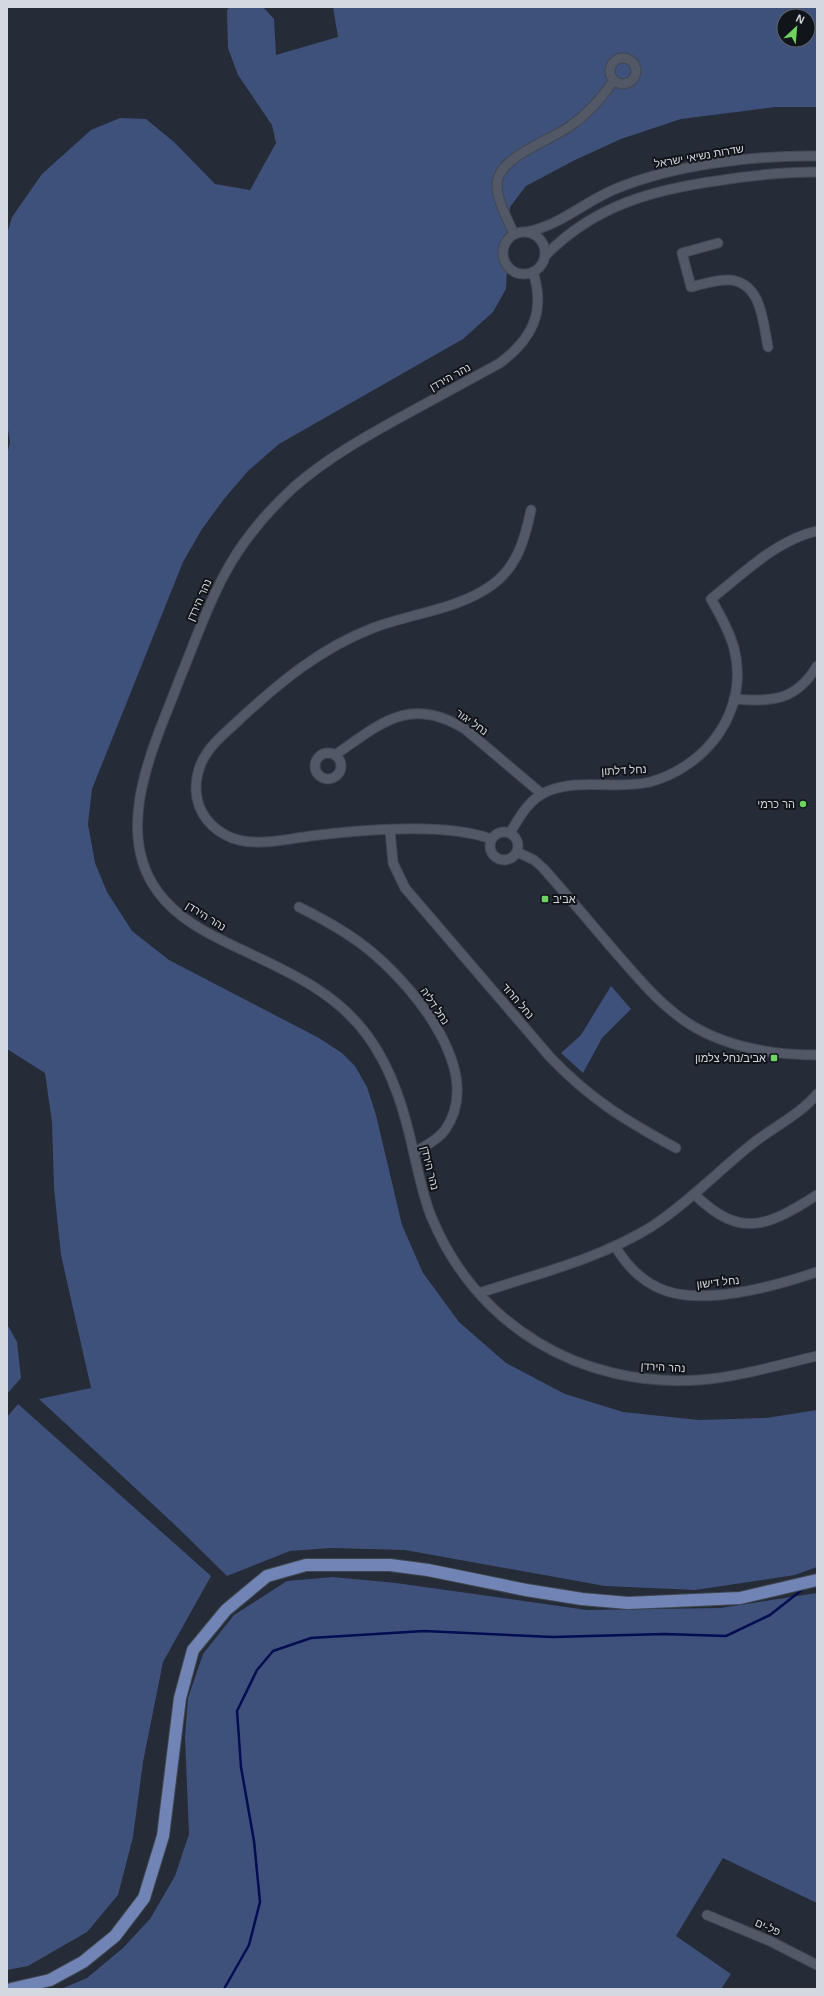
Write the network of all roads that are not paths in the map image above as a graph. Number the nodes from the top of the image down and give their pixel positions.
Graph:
1 (614, 80) dead end
2 (817, 156) edge
3 (817, 172) edge
4 (526, 232) junction
5 (514, 234) junction
6 (718, 243) dead end
7 (545, 256) junction
8 (534, 272) junction
9 (768, 347) dead end
10 (531, 510) dead end
11 (817, 530) edge
12 (817, 666) edge
13 (734, 699) junction
14 (335, 755) dead end
15 (542, 794) junction
16 (390, 830) junction
17 (510, 833) junction
18 (491, 839) junction
19 (517, 852) junction
20 (299, 907) dead end
21 (817, 1055) edge
22 (817, 1094) edge
23 (676, 1148) dead end
24 (414, 1153) junction
25 (694, 1194) junction
26 (817, 1195) edge
27 (615, 1246) junction
28 (817, 1272) edge
29 (478, 1293) junction
30 (817, 1356) edge
31 (817, 1580) edge
32 (707, 1915) dead end
33 (817, 1965) edge
34 (11, 1989) edge

1 - 5 street
2 - 4 street, שדרות נשיאי ישראל
3 - 7 street
4 - 5 street
4 - 7 street
5 - 8 street
6 - 9 street
7 - 8 street
8 - 24 street, נהר הירדן
10 - 16 street
11 - 13 street, נחל דלתון
12 - 13 street
13 - 15 street, נחל דלתון
14 - 15 street, נחל יגור
15 - 17 street, נחל דלתון
16 - 18 street
16 - 23 street, נחל חרוד
17 - 18 street
17 - 19 street
18 - 19 street
19 - 21 street
20 - 24 street, נחל דליה
22 - 25 street
24 - 29 street, נהר הירדן
25 - 26 street
25 - 27 street
27 - 28 street, נחל דישון
27 - 29 street
29 - 30 street, נהר הירדן
31 - 34 main road
32 - 33 street, פל-ים

